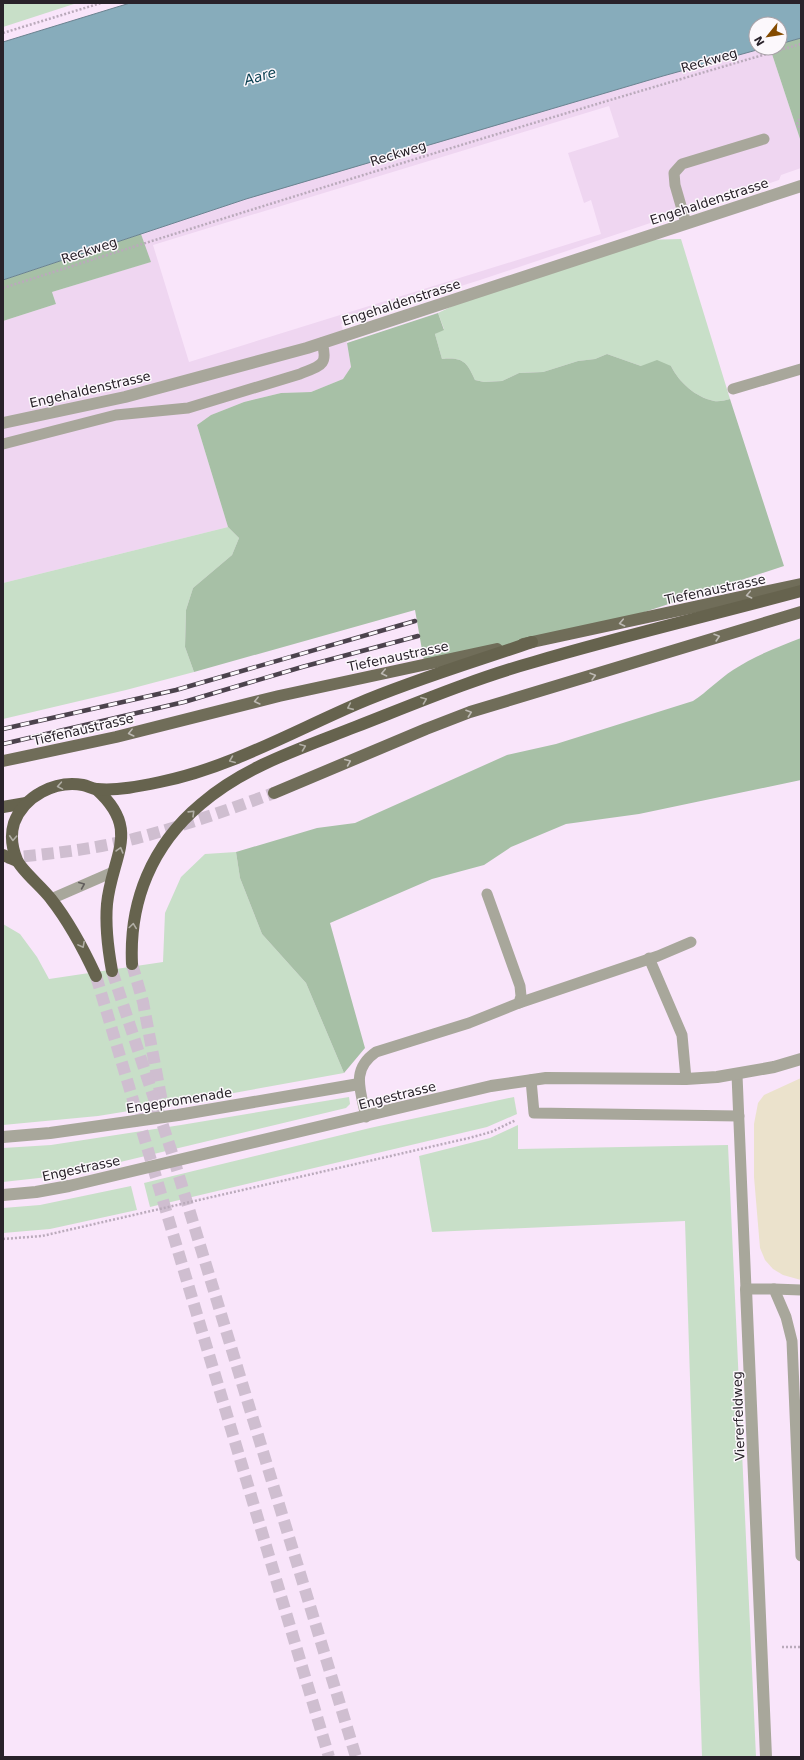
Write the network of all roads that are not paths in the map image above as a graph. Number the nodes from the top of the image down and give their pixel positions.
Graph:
1 (764, 139) dead end
2 (801, 186) edge
3 (686, 223) junction
4 (322, 343) junction
5 (801, 369) edge
6 (733, 389) dead end
7 (3, 423) edge
8 (3, 444) edge
9 (801, 584) edge
10 (801, 591) edge
11 (801, 612) edge
12 (532, 642) junction
13 (3, 761) edge
14 (96, 789) junction
15 (274, 793) tunnel mouth
16 (26, 803) junction
17 (3, 806) edge
18 (3, 855) edge
19 (17, 861) junction
20 (113, 872) junction
21 (487, 894) dead end
22 (51, 899) junction
23 (691, 942) dead end
24 (649, 958) junction
25 (132, 964) tunnel mouth
26 (112, 971) tunnel mouth
27 (96, 976) tunnel mouth
28 (519, 1003) junction
29 (801, 1059) edge
30 (737, 1075) junction
31 (686, 1079) junction
32 (531, 1080) junction
33 (359, 1084) junction
34 (739, 1116) junction
35 (366, 1117) junction
36 (3, 1137) edge
37 (3, 1195) edge
38 (746, 1289) junction
39 (774, 1289) junction
40 (801, 1290) edge
41 (801, 1556) edge
42 (766, 1757) edge

1 - 3 lane
2 - 3 street, Engehaldenstrasse
3 - 4 street, Engehaldenstrasse
4 - 7 street, Engehaldenstrasse
4 - 8 lane
5 - 6 lane
9 -> 12 main road, Tiefenaustrasse
25 -> 10 highway
15 -> 11 main road
12 -> 13 main road, Tiefenaustrasse
12 -> 14 highway
14 -> 16 highway
20 -> 14 highway
16 - 17 highway
16 -> 19 highway
18 - 19 highway
19 - 22 highway
22 -> 20 lane
20 - 26 highway
21 - 28 lane
22 -> 27 highway
23 - 24 lane
24 - 28 lane
24 - 31 lane
28 - 33 lane
29 - 30 street, Engestrasse
30 - 31 street, Engestrasse
30 - 34 lane, Viererfeldweg
31 - 32 street, Engestrasse
32 - 34 lane
32 - 35 street, Engestrasse
33 - 35 lane
33 - 36 street, Engepromenade
34 - 38 lane, Viererfeldweg
35 - 37 street, Engestrasse
38 - 39 lane
38 - 42 street, Viererfeldweg
39 - 40 lane
39 - 41 lane

